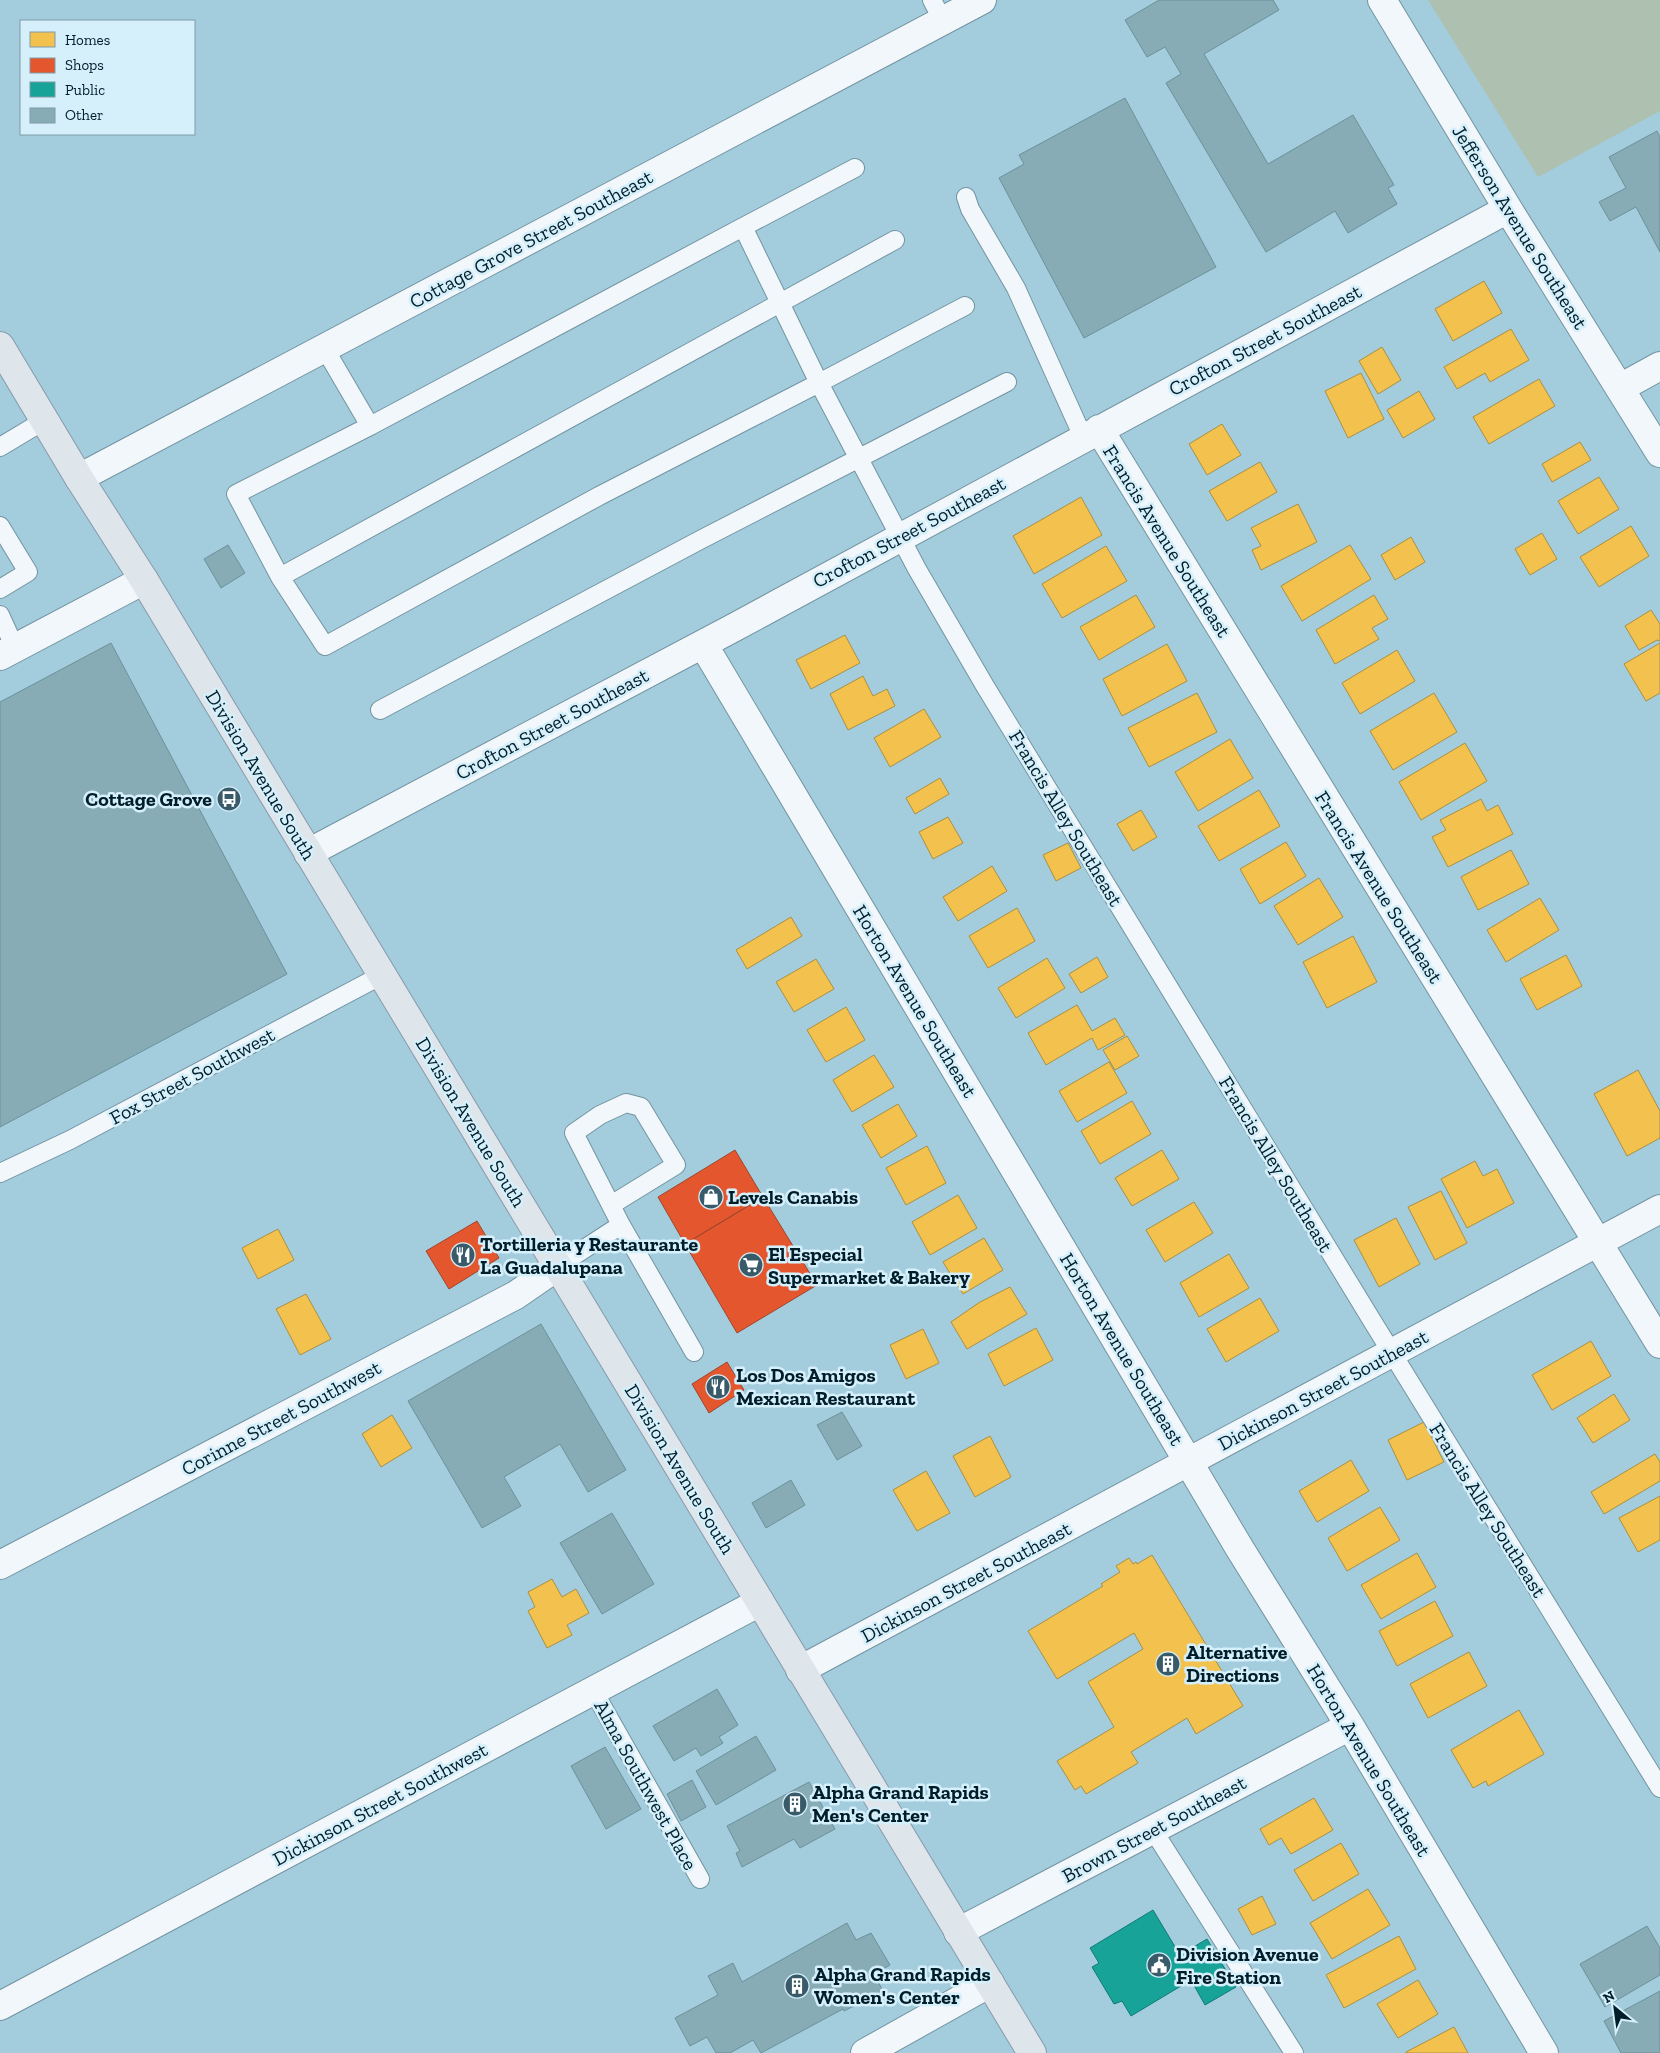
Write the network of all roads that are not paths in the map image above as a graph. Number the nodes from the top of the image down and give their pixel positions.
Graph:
1 (982, 0) edge
2 (1382, 0) edge
3 (938, 10) edge
4 (855, 168) dead end
5 (966, 197) dead end
6 (1508, 209) junction
7 (743, 227) junction
8 (895, 240) dead end
9 (780, 303) junction
10 (965, 306) dead end
11 (0, 346) edge
12 (325, 348) junction
13 (1660, 366) edge
14 (1008, 382) dead end
15 (819, 383) junction
16 (1620, 388) junction
17 (45, 420) junction
18 (370, 426) junction
19 (1091, 433) junction
20 (0, 447) edge
21 (1660, 453) edge
22 (860, 459) junction
23 (80, 478) junction
24 (0, 526) edge
25 (901, 536) junction
26 (280, 577) junction
27 (144, 580) junction
28 (0, 589) edge
29 (0, 615) edge
30 (703, 644) junction
31 (8, 652) edge
32 (380, 710) dead end
33 (308, 853) junction
34 (382, 975) junction
35 (0, 1173) edge
36 (611, 1206) junction
37 (1660, 1209) edge
38 (621, 1225) junction
39 (1598, 1242) junction
40 (558, 1266) junction
41 (1660, 1344) edge
42 (694, 1352) dead end
43 (1392, 1353) junction
44 (1189, 1462) junction
45 (0, 1565) edge
46 (760, 1602) junction
47 (800, 1670) junction
48 (593, 1690) junction
49 (1350, 1726) junction
50 (1660, 1788) edge
51 (1153, 1830) junction
52 (700, 1879) dead end
53 (958, 1932) junction
54 (990, 1983) junction
55 (0, 2006) edge
56 (865, 2053) edge
57 (1032, 2053) edge
58 (1294, 2053) edge
59 (1544, 2053) edge

1 - 3 street, Cottage Grove Street Southeast
2 - 6 street, Jefferson Avenue Southeast
3 - 12 street, Cottage Grove Street Southeast
4 - 7 lane
5 - 19 lane
6 - 16 street, Jefferson Avenue Southeast
6 - 19 street, Crofton Street Southeast
7 - 9 lane, Francis Alley Southeast
7 - 18 lane
8 - 9 lane
9 - 15 lane, Francis Alley Southeast
9 - 26 lane
10 - 15 lane
11 - 17 main road, Division Avenue South
12 - 18 lane
12 - 23 street, Cottage Grove Street Southeast
13 - 16 street
14 - 22 lane
15 - 22 lane, Francis Alley Southeast
15 - 26 lane
16 - 21 street, Jefferson Avenue Southeast
17 - 20 lane
17 - 23 main road, Division Avenue South
18 - 26 lane
19 - 25 street, Crofton Street Southeast
19 - 39 street, Francis Avenue Southeast
22 - 25 lane, Francis Alley Southeast
22 - 32 lane
23 - 27 main road, Division Avenue South
24 - 28 lane
25 - 30 street, Crofton Street Southeast
25 - 43 lane, Francis Alley Southeast
27 - 31 street
27 - 33 main road, Division Avenue South
29 - 31 lane
30 - 33 street, Crofton Street Southeast
30 - 44 street, Horton Avenue Southeast
33 - 34 main road, Division Avenue South
34 - 35 lane, Fox Street Southwest
34 - 40 main road, Division Avenue South
36 - 36 lane
36 - 38 lane
37 - 39 street, Dickinson Street Southeast
38 - 40 lane
38 - 42 lane
39 - 41 street, Francis Avenue Southeast
39 - 43 street, Dickinson Street Southeast
40 - 45 street, Corinne Street Southwest
40 - 46 main road, Division Avenue South
43 - 44 street, Dickinson Street Southeast
43 - 50 lane, Francis Alley Southeast
44 - 47 street, Dickinson Street Southeast
44 - 49 street, Horton Avenue Southeast
46 - 47 main road, Division Avenue South
46 - 48 street, Dickinson Street Southwest
47 - 53 main road, Division Avenue South
48 - 52 lane, Alma Southwest Place
48 - 55 street, Dickinson Street Southwest
49 - 51 street, Brown Street Southeast
49 - 59 street, Horton Avenue Southeast
51 - 53 street, Brown Street Southeast
51 - 58 lane
53 - 54 main road, Division Avenue South
54 - 56 street
54 - 57 main road, Division Avenue South

